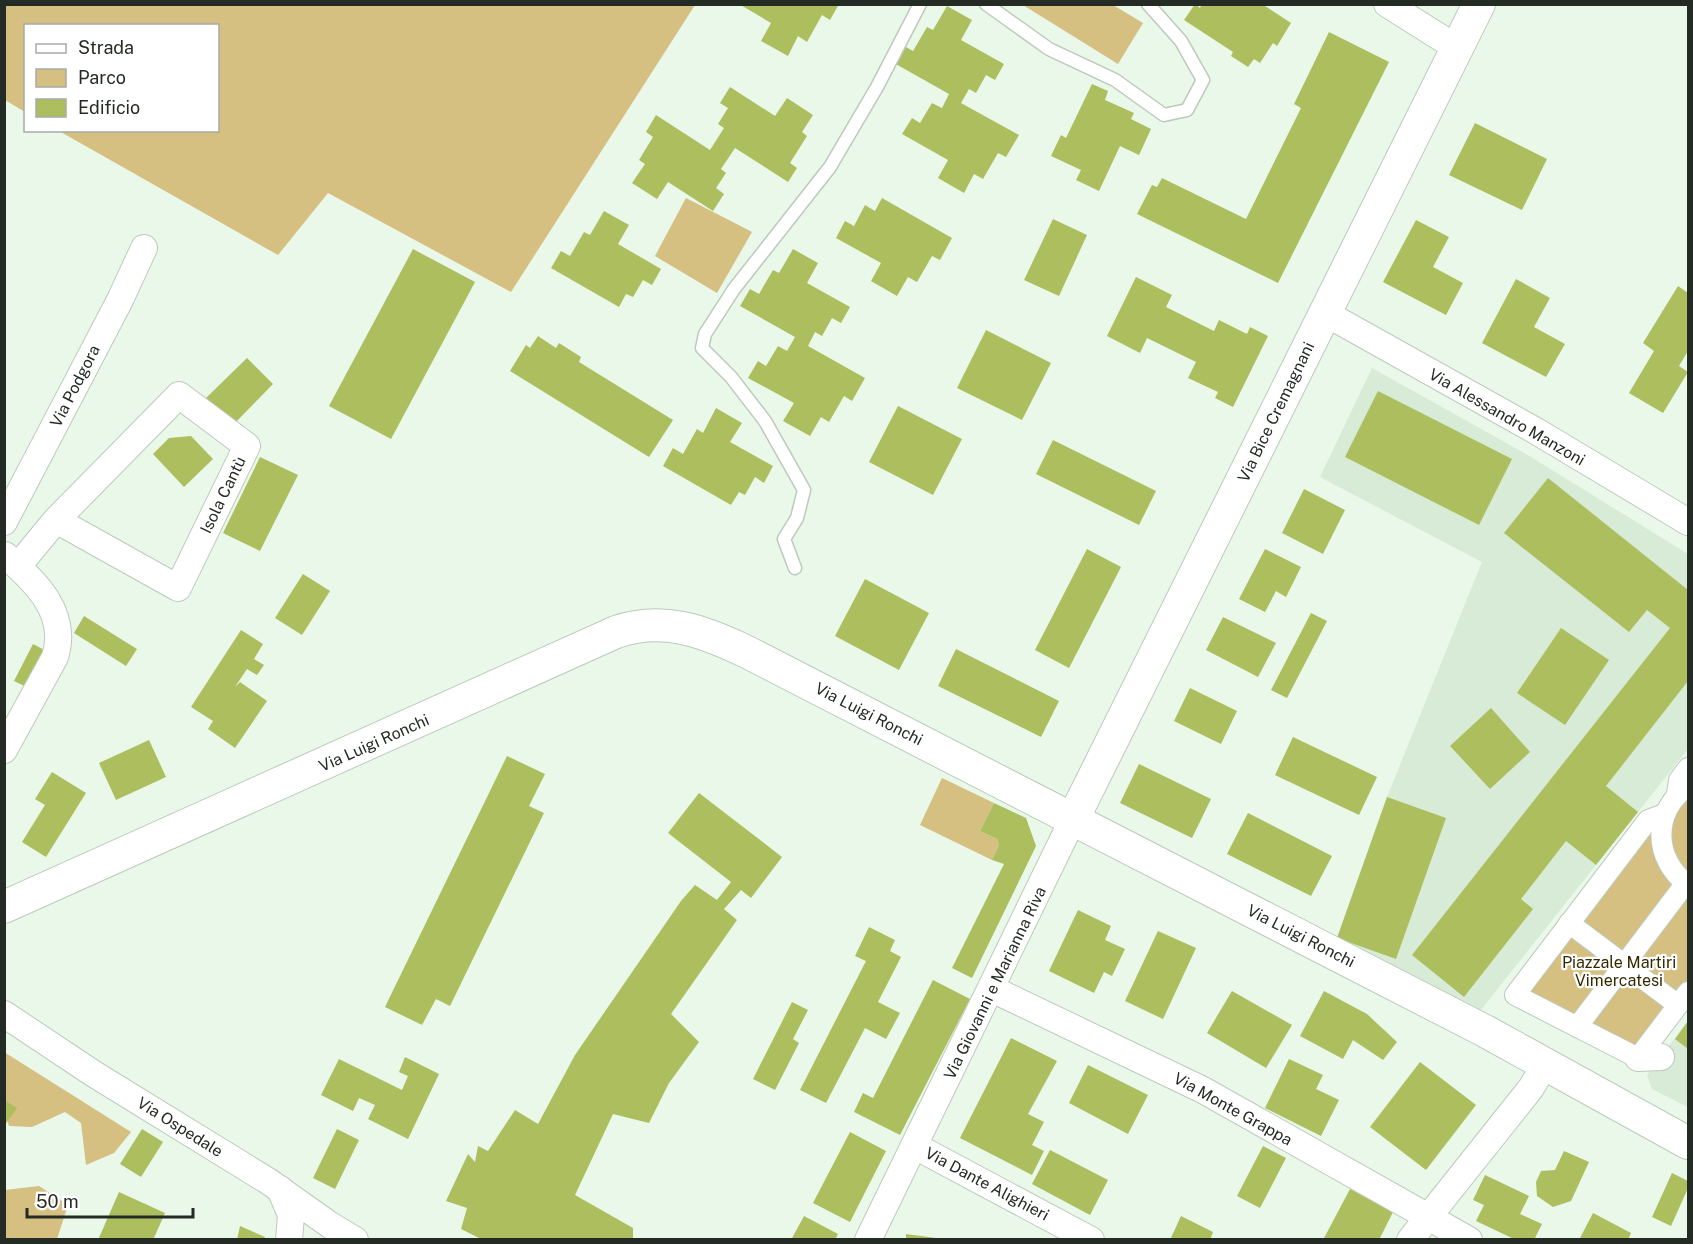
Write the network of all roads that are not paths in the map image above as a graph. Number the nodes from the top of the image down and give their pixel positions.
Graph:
1 (920, 4) edge
2 (986, 4) edge
3 (1148, 4) edge
4 (1387, 4) edge
5 (1479, 4) edge
6 (1457, 48) junction
7 (144, 248) dead end
8 (1325, 313) junction
9 (56, 520) junction
10 (4, 522) edge
11 (1689, 522) edge
12 (11, 561) edge
13 (795, 568) dead end
14 (4, 750) edge
15 (1689, 768) edge
16 (1683, 790) edge
17 (1664, 814) junction
18 (1073, 819) junction
19 (1687, 884) edge
20 (10, 907) edge
21 (1569, 923) junction
22 (1624, 965) junction
23 (992, 989) junction
24 (1684, 999) edge
25 (4, 1014) edge
26 (1577, 1027) junction
27 (1545, 1060) junction
28 (1689, 1143) edge
29 (915, 1146) junction
30 (279, 1189) junction
31 (1427, 1218) junction
32 (326, 1232) edge
33 (289, 1239) edge
34 (355, 1239) edge
35 (868, 1239) edge
36 (1091, 1239) edge
37 (1410, 1239) edge
38 (1469, 1239) edge

1 - 13 lane
2 - 3 lane
4 - 6 street
5 - 6 street, Via Bice Cremagnani
6 - 8 street, Via Bice Cremagnani
7 - 10 street, Via Podgora
8 - 11 street, Via Alessandro Manzoni
8 - 18 street, Via Bice Cremagnani
9 - 9 street, Isola Cantù
9 - 12 street, Isola Cantù
12 - 14 street
15 - 16 street
16 - 17 street
17 - 19 street
17 - 21 street
18 - 20 street, Via Luigi Ronchi
18 - 23 street, Via Giovanni e Marianna Riva
18 - 27 street, Via Luigi Ronchi
19 - 22 street
21 - 22 street
21 - 26 street
22 - 24 street
22 - 26 street
23 - 29 street, Via Giovanni e Marianna Riva
23 - 31 street, Via Monte Grappa
24 - 26 street
25 - 30 street, Via Ospedale
27 - 28 street, Via Luigi Ronchi
27 - 31 street
29 - 35 street, Via Giovanni e Marianna Riva
29 - 36 street, Via Dante Alighieri
30 - 32 street, Via Ospedale
30 - 33 street
31 - 37 street
31 - 38 street, Via Monte Grappa
32 - 34 street, Via Ospedale

